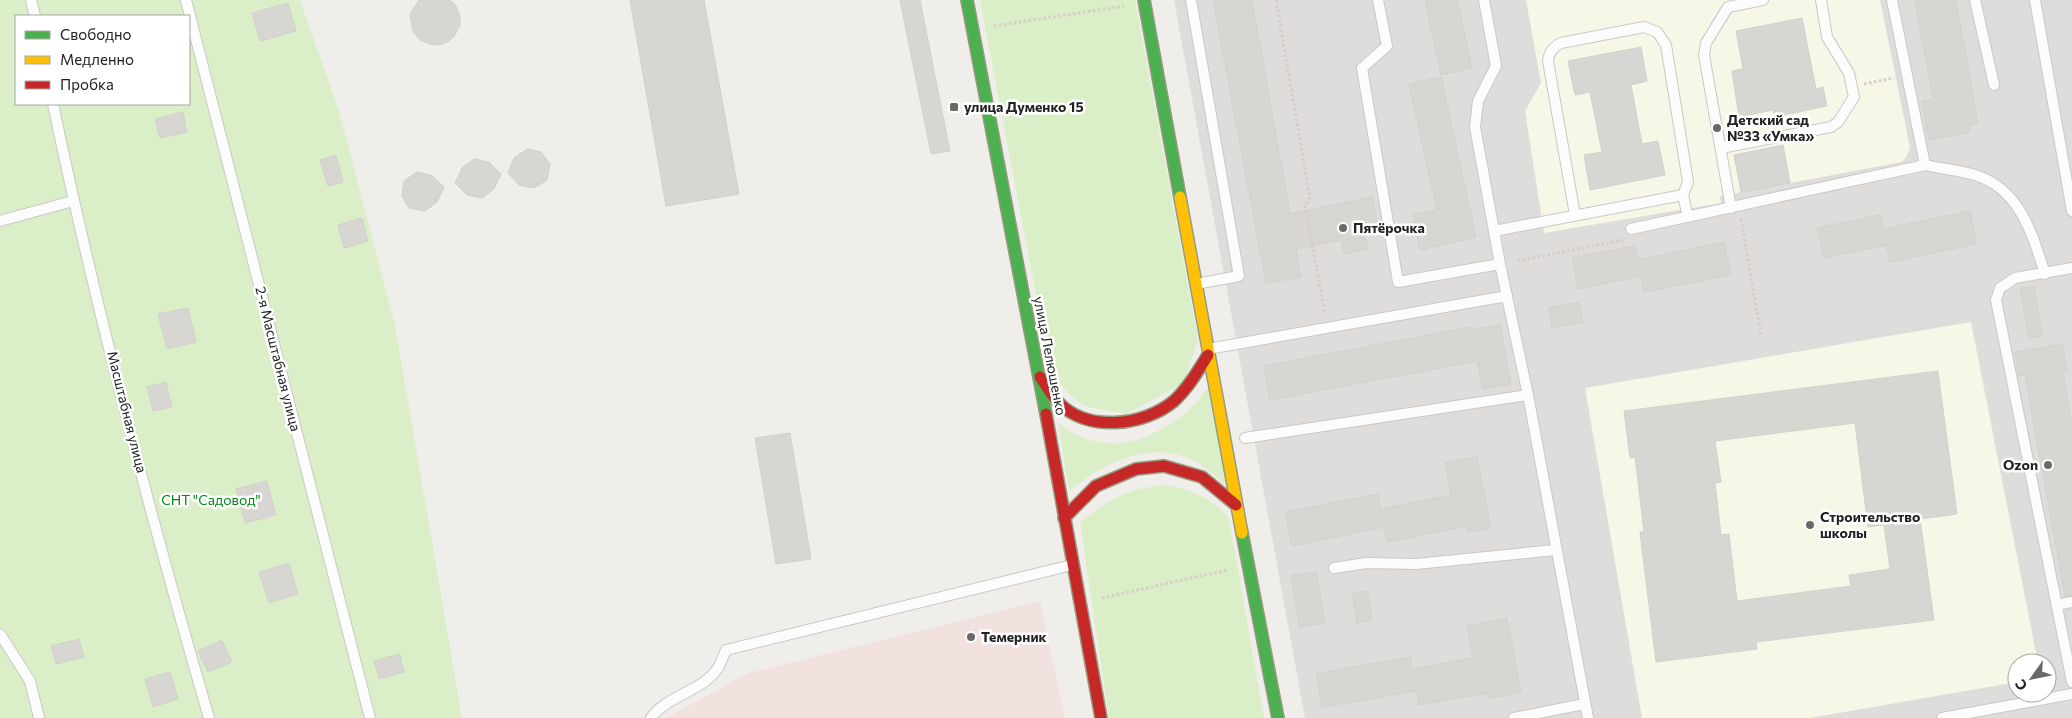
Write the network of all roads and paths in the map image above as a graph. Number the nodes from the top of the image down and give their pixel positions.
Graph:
1 (31, 0) edge
2 (186, 0) edge
3 (967, 0) edge
4 (1191, 0) edge
5 (1276, 0) edge
6 (1378, 0) edge
7 (1484, 0) edge
8 (1763, 0) edge
9 (1821, 0) edge
10 (1892, 0) edge
11 (1976, 0) edge
12 (2035, 0) edge
13 (1144, 1) edge
14 (35, 15) edge
15 (190, 15) edge
16 (190, 16) edge
17 (972, 29) junction
18 (1907, 75) junction
19 (1994, 85) dead end
20 (1852, 87) junction
21 (53, 105) edge
22 (1721, 148) junction
23 (1926, 165) junction
24 (1683, 195) junction
25 (73, 201) junction
26 (1735, 207) junction
27 (2072, 211) edge
28 (1575, 215) junction
29 (1688, 217) junction
30 (0, 221) edge
31 (1631, 229) joint
32 (1494, 231) junction
33 (1518, 260) dead end
34 (1500, 264) junction
35 (2072, 268) edge
36 (2045, 274) junction
37 (1195, 284) junction
38 (1507, 296) junction
39 (1327, 327) junction
40 (1761, 334) dead end
41 (1208, 352) junction
42 (1039, 376) junction
43 (1528, 395) junction
44 (1245, 438) dead end
45 (1236, 505) junction
46 (1064, 518) junction
47 (1555, 550) junction
48 (1072, 565) junction
49 (1248, 565) junction
50 (1334, 568) dead end
51 (2072, 602) edge
52 (1079, 604) junction
53 (2057, 605) junction
54 (0, 634) edge
55 (2072, 682) edge
56 (2072, 694) edge
57 (1584, 704) junction
58 (39, 718) edge
59 (209, 718) edge
60 (370, 718) edge
61 (651, 718) edge
62 (1101, 718) edge
63 (1278, 718) edge
64 (1514, 718) edge
65 (1588, 718) edge
66 (1942, 718) edge

1 - 14 lane
2 - 15 lane, 2-я Масштабная улица
3 - 17 street, улица Лелюшенко
4 - 37 lane
5 - 39 path
6 - 34 lane
7 - 32 lane
8 - 22 lane
9 - 20 lane
10 - 18 lane
11 - 19 lane
12 - 27 lane
13 - 17 path
13 - 37 street
16 - 60 lane, 2-я Масштабная улица
17 - 42 street, улица Лелюшенко
18 - 20 path
18 - 23 lane
20 - 22 lane
21 - 25 lane, Масштабная улица
22 - 26 lane
23 - 26 lane
23 - 36 lane
24 - 28 lane
24 - 28 lane
24 - 29 lane
25 - 30 lane
25 - 59 lane, Масштабная улица
26 - 29 lane
26 - 40 path
28 - 32 lane
29 - 31 lane
31 - 33 path
32 - 34 lane
34 - 38 lane
35 - 36 lane
36 - 53 lane
37 - 41 street
38 - 39 lane
38 - 43 lane
39 - 41 lane
41 - 42 street
41 - 45 street
42 - 46 street, улица Лелюшенко
43 - 44 lane
43 - 47 lane
45 - 46 street
45 - 49 street
46 - 48 street, улица Лелюшенко
47 - 50 lane
47 - 57 lane
48 - 52 street, улица Лелюшенко
48 - 61 lane
49 - 52 path
49 - 63 street
51 - 53 lane
52 - 62 street, улица Лелюшенко
53 - 55 lane
54 - 58 lane
56 - 66 lane
57 - 64 lane
57 - 65 lane

